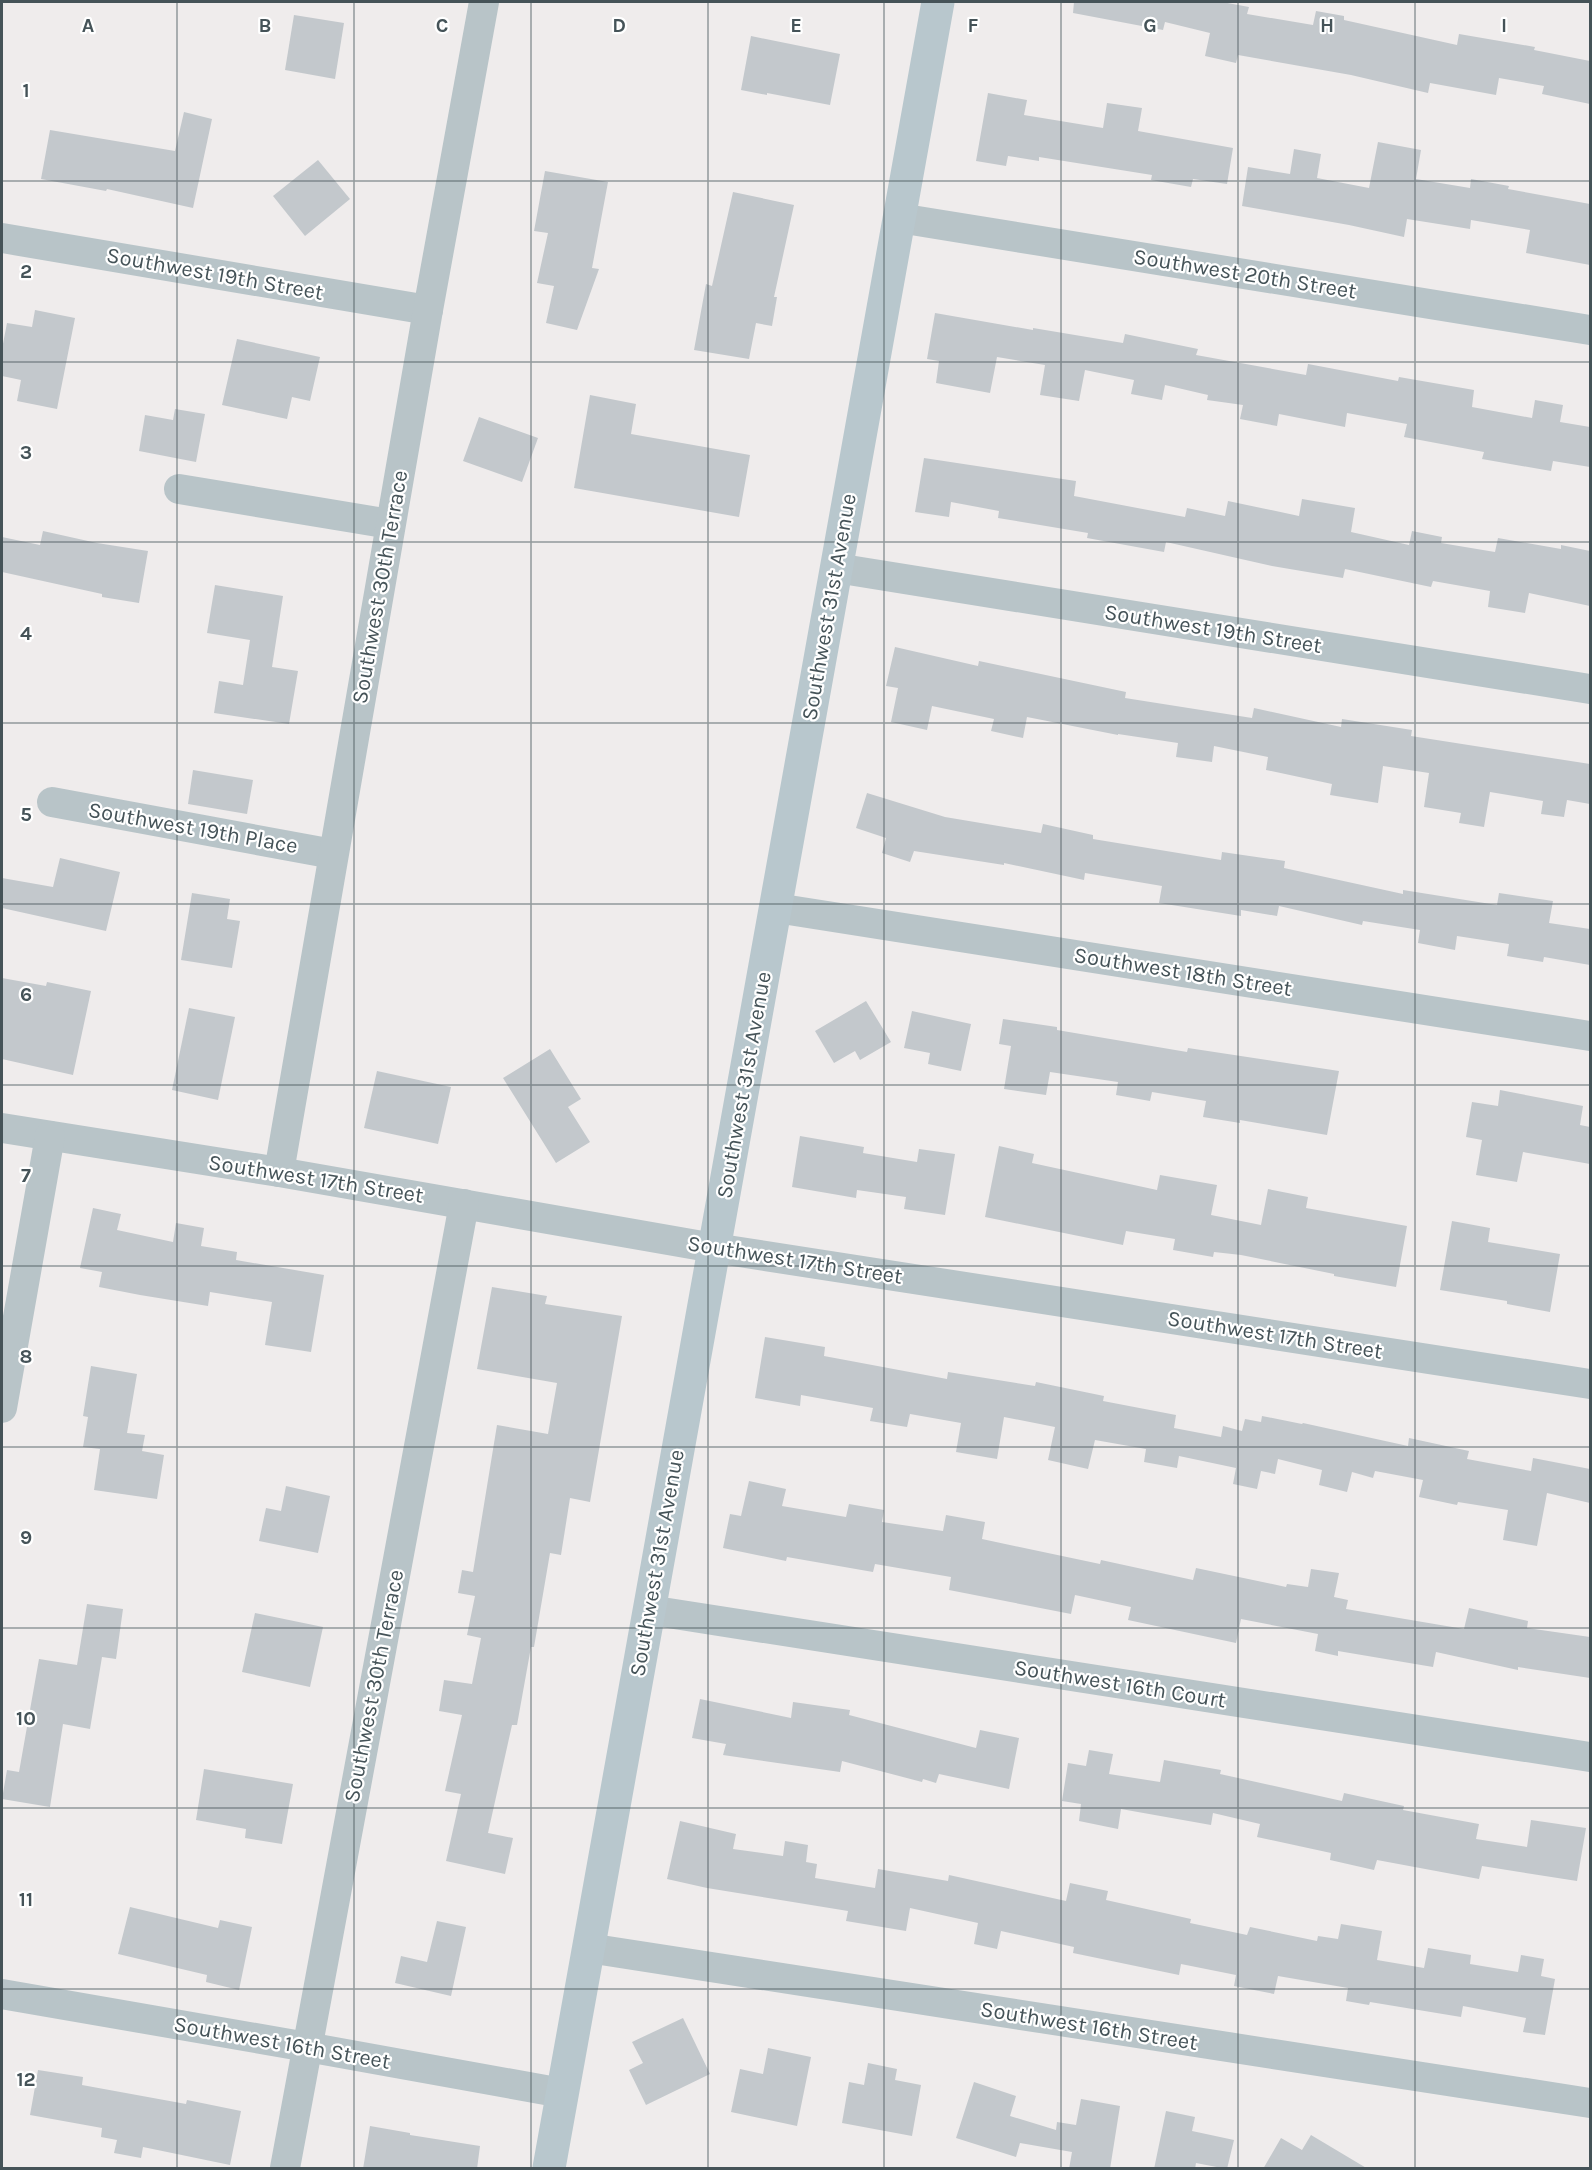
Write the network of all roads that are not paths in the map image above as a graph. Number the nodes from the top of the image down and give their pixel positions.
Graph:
1 (484, 2) edge
2 (938, 2) edge
3 (899, 218) junction
4 (2, 238) edge
5 (428, 310) junction
6 (1590, 330) edge
7 (179, 489) dead end
8 (390, 524) junction
9 (836, 568) junction
10 (1590, 689) edge
11 (52, 802) dead end
12 (333, 854) junction
13 (776, 908) junction
14 (1590, 1036) edge
15 (2, 1128) edge
16 (50, 1136) junction
17 (279, 1172) junction
18 (464, 1204) junction
19 (714, 1248) junction
20 (1590, 1384) edge
21 (2, 1408) edge
22 (649, 1610) junction
23 (1590, 1757) edge
24 (588, 1948) junction
25 (2, 1994) edge
26 (307, 2047) junction
27 (562, 2093) junction
28 (1590, 2103) edge
29 (285, 2169) edge
30 (549, 2169) edge

1 - 5 street, Southwest 30th Terrace
2 - 3 street, Southwest 31st Avenue
3 - 6 street, Southwest 20th Street
3 - 9 street, Southwest 31st Avenue
4 - 5 street, Southwest 19th Street
5 - 8 street, Southwest 30th Terrace
7 - 8 street
8 - 12 street, Southwest 30th Terrace
9 - 10 street, Southwest 19th Street
9 - 13 street, Southwest 31st Avenue
11 - 12 street, Southwest 19th Place
12 - 17 street, Southwest 30th Terrace
13 - 14 street, Southwest 18th Street
13 - 19 street, Southwest 31st Avenue
15 - 16 street, Southwest 17th Street
16 - 17 street, Southwest 17th Street
16 - 21 street
17 - 18 street, Southwest 17th Street
18 - 19 street, Southwest 17th Street
18 - 26 street, Southwest 30th Terrace
19 - 20 street, Southwest 17th Street
19 - 22 street, Southwest 31st Avenue
22 - 23 street, Southwest 16th Court
22 - 24 street, Southwest 31st Avenue
24 - 27 street, Southwest 31st Avenue
24 - 28 street, Southwest 16th Street
25 - 26 street, Southwest 16th Street
26 - 27 street, Southwest 16th Street
26 - 29 street, Southwest 30th Terrace
27 - 30 street, Southwest 31st Avenue

